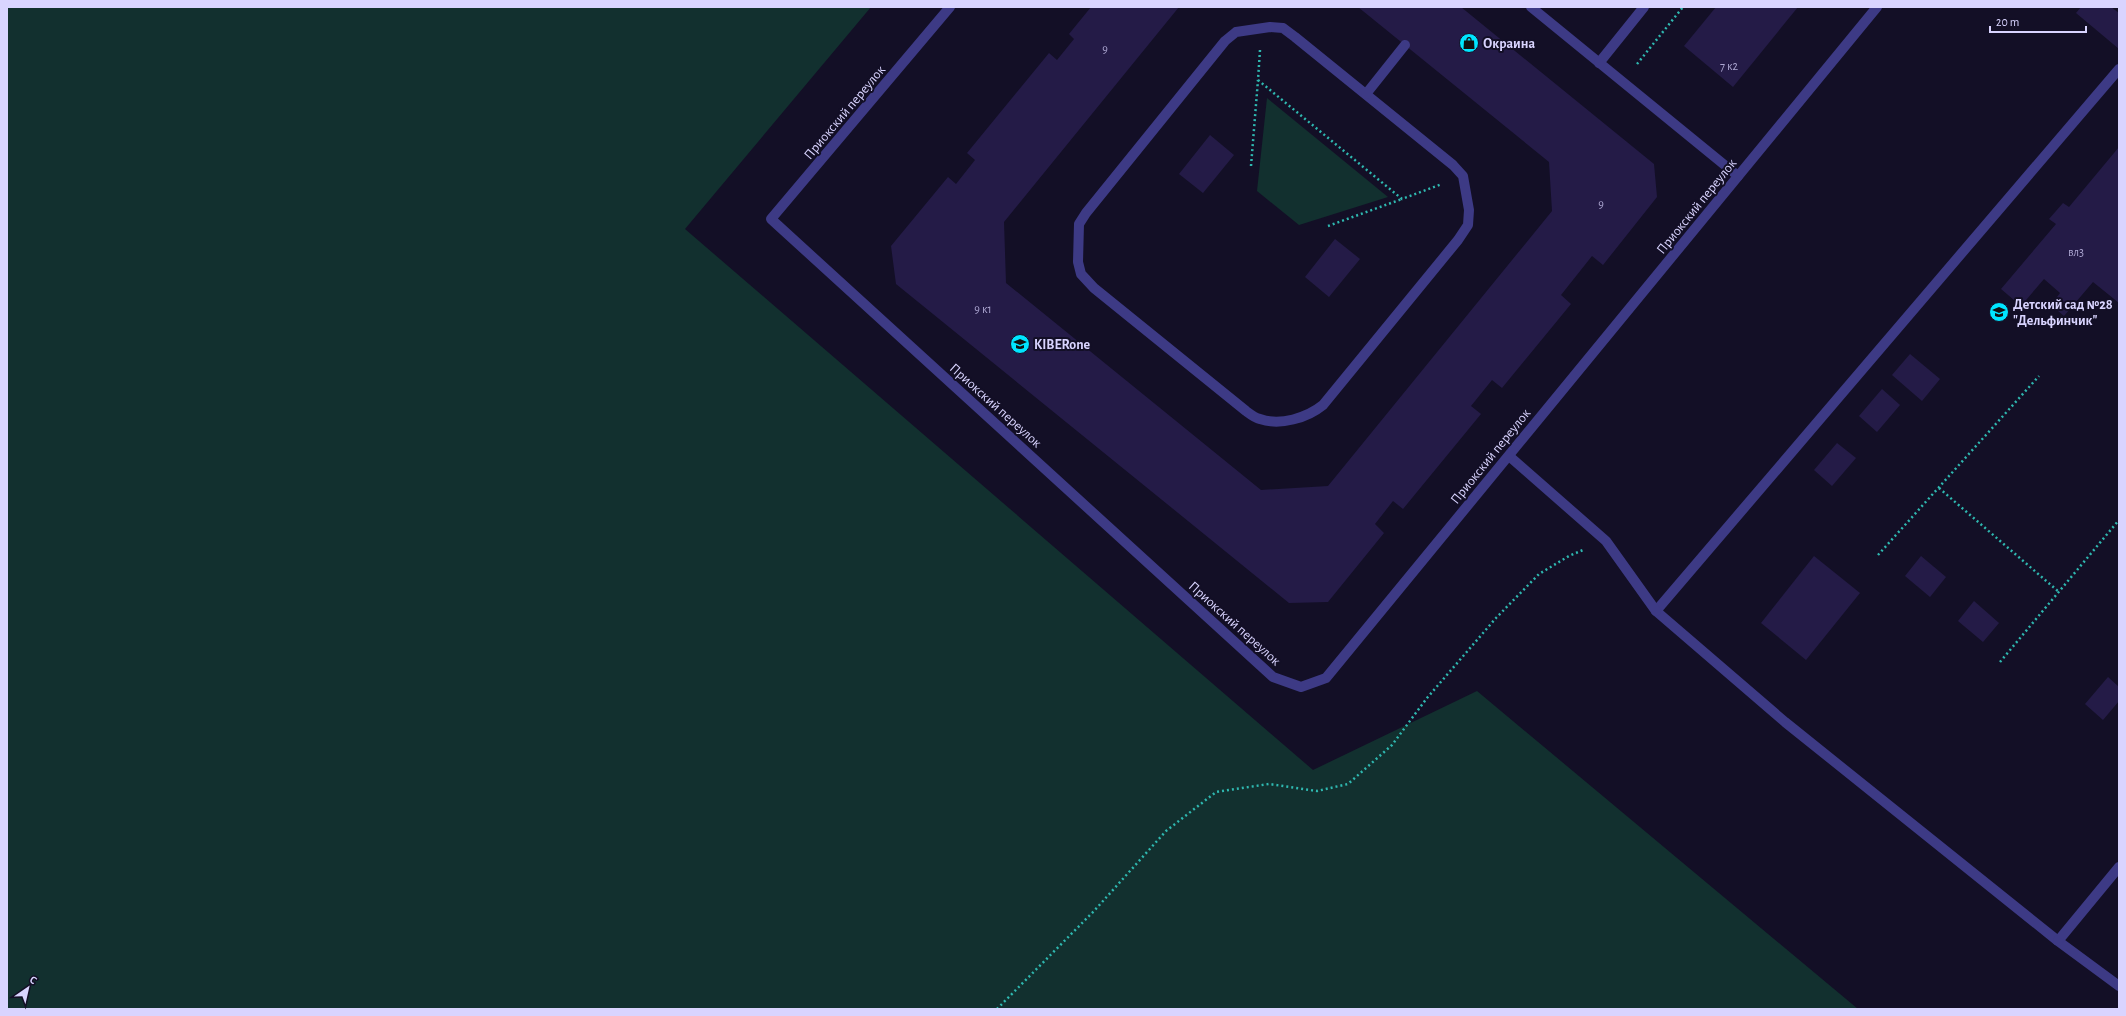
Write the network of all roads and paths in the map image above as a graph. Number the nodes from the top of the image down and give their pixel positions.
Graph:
1 (950, 7) edge
2 (1531, 7) edge
3 (1644, 7) edge
4 (1683, 7) edge
5 (1877, 7) edge
6 (1262, 28) junction
7 (1405, 45) dead end
8 (1599, 63) junction
9 (2119, 69) edge
10 (1258, 80) junction
11 (1622, 82) junction
12 (1366, 94) junction
13 (1251, 166) dead end
14 (1463, 176) junction
15 (1738, 176) junction
16 (1402, 198) junction
17 (1328, 226) dead end
18 (2039, 376) dead end
19 (1509, 456) junction
20 (1939, 488) junction
21 (2119, 520) edge
22 (1606, 541) junction
23 (1878, 555) dead end
24 (2059, 592) junction
25 (1656, 611) junction
26 (2000, 662) dead end
27 (2119, 867) edge
28 (2058, 942) junction
29 (2119, 986) edge
30 (996, 1009) edge

1 - 19 street, Приокский переулок
2 - 8 street
3 - 8 street
4 - 11 path
5 - 15 street, Приокский переулок
6 - 10 path
6 - 12 street
6 - 14 street
7 - 12 street
8 - 11 street
9 - 25 street
10 - 13 path
10 - 16 path
11 - 15 street
12 - 14 street
14 - 16 path
15 - 19 street, Приокский переулок
16 - 17 path
18 - 20 path
19 - 22 street
20 - 23 path
20 - 24 path
21 - 24 path
22 - 25 street
22 - 30 path
24 - 26 path
25 - 28 street
27 - 28 street
28 - 29 street

